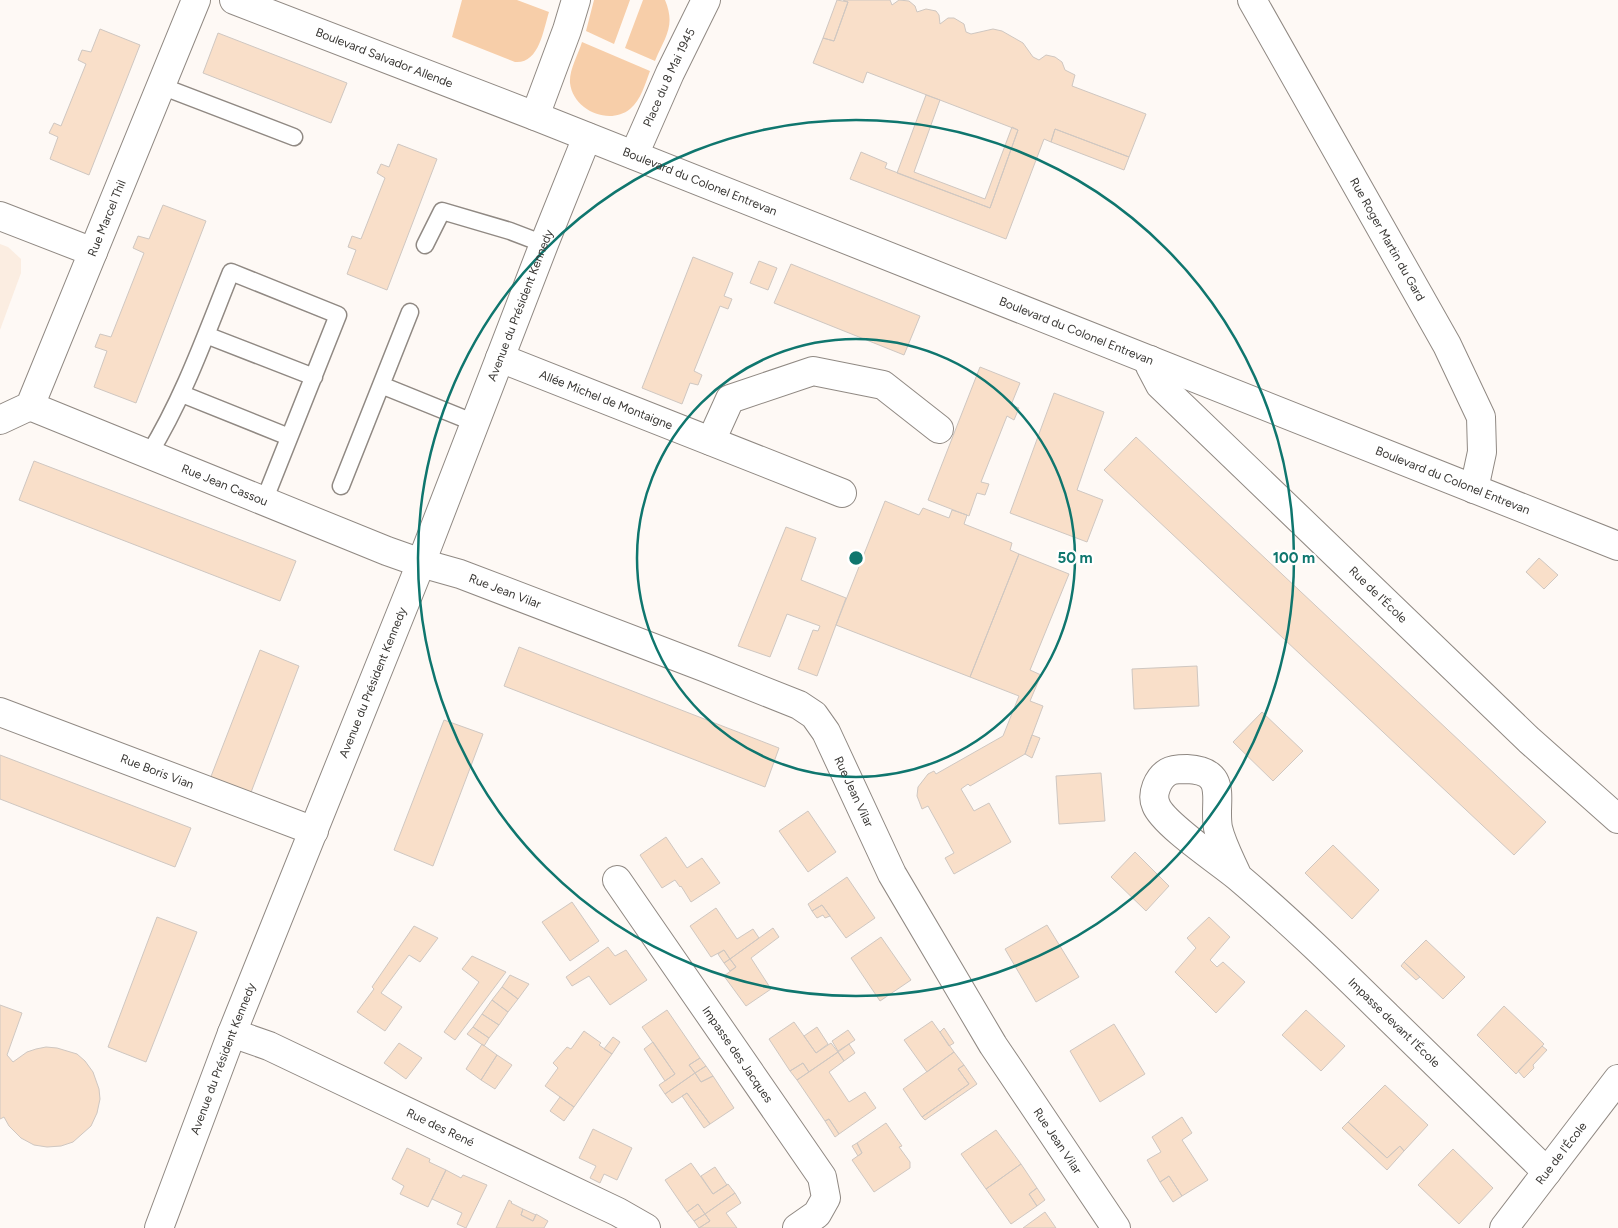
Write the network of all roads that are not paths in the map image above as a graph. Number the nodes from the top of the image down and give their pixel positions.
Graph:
1 (196, 0) edge
2 (234, 0) edge
3 (576, 0) edge
4 (706, 0) edge
5 (1252, 0) edge
6 (161, 86) junction
7 (535, 116) junction
8 (294, 137) dead end
9 (587, 137) junction
10 (634, 155) junction
11 (0, 216) edge
12 (544, 244) junction
13 (425, 245) dead end
14 (93, 252) junction
15 (410, 312) dead end
16 (206, 335) junction
17 (500, 358) junction
18 (1150, 360) junction
19 (314, 376) junction
20 (381, 385) junction
21 (182, 394) junction
22 (30, 406) junction
23 (0, 420) edge
24 (475, 423) junction
25 (939, 429) dead end
26 (289, 437) junction
27 (711, 441) junction
28 (150, 454) junction
29 (341, 486) dead end
30 (1474, 489) junction
31 (842, 493) dead end
32 (264, 501) junction
33 (1618, 546) edge
34 (421, 563) junction
35 (0, 712) edge
36 (1618, 820) edge
37 (314, 831) junction
38 (1238, 877) dead end
39 (618, 880) dead end
40 (232, 1034) junction
41 (1618, 1078) edge
42 (1547, 1172) junction
43 (159, 1228) edge
44 (646, 1228) edge
45 (797, 1228) edge
46 (1116, 1228) edge
47 (1504, 1228) edge

1 - 6 street, Rue Marcel Thil
2 - 7 street, Boulevard Salvador Allende
3 - 7 street
4 - 10 street, Place du 8 Mai 1945
5 - 30 street, Rue Roger Martin du Gard
6 - 8 lane
6 - 14 street, Rue Marcel Thil
7 - 9 street, Boulevard du Colonel Entrevan
9 - 10 street, Boulevard du Colonel Entrevan
9 - 12 street, Avenue du Président Kennedy
10 - 18 street, Boulevard du Colonel Entrevan
11 - 14 street
12 - 13 lane
12 - 17 street, Avenue du Président Kennedy
14 - 22 street, Rue Marcel Thil
15 - 20 lane
16 - 19 lane
16 - 19 lane
16 - 21 lane
17 - 24 street, Avenue du Président Kennedy
17 - 27 street, Allée Michel de Montaigne
18 - 30 street, Boulevard du Colonel Entrevan
18 - 36 street, Rue de l'École
19 - 26 lane
20 - 24 lane
20 - 29 lane
21 - 26 lane
21 - 28 lane
22 - 23 street
22 - 28 street, Rue Jean Cassou
24 - 34 street, Avenue du Président Kennedy
25 - 27 street
26 - 32 lane
27 - 31 street, Allée Michel de Montaigne
28 - 32 street, Rue Jean Cassou
30 - 33 street, Boulevard du Colonel Entrevan
32 - 34 street, Rue Jean Cassou
34 - 37 street, Avenue du Président Kennedy
34 - 46 street, Rue Jean Vilar
35 - 37 street, Rue Boris Vian
37 - 40 street, Avenue du Président Kennedy
38 - 42 street, Impasse devant l'École
39 - 45 street, Impasse des Jacques
40 - 43 street, Avenue du Président Kennedy
40 - 44 street, Rue des René
41 - 42 street, Rue de l'École
42 - 47 street, Rue de l'École

